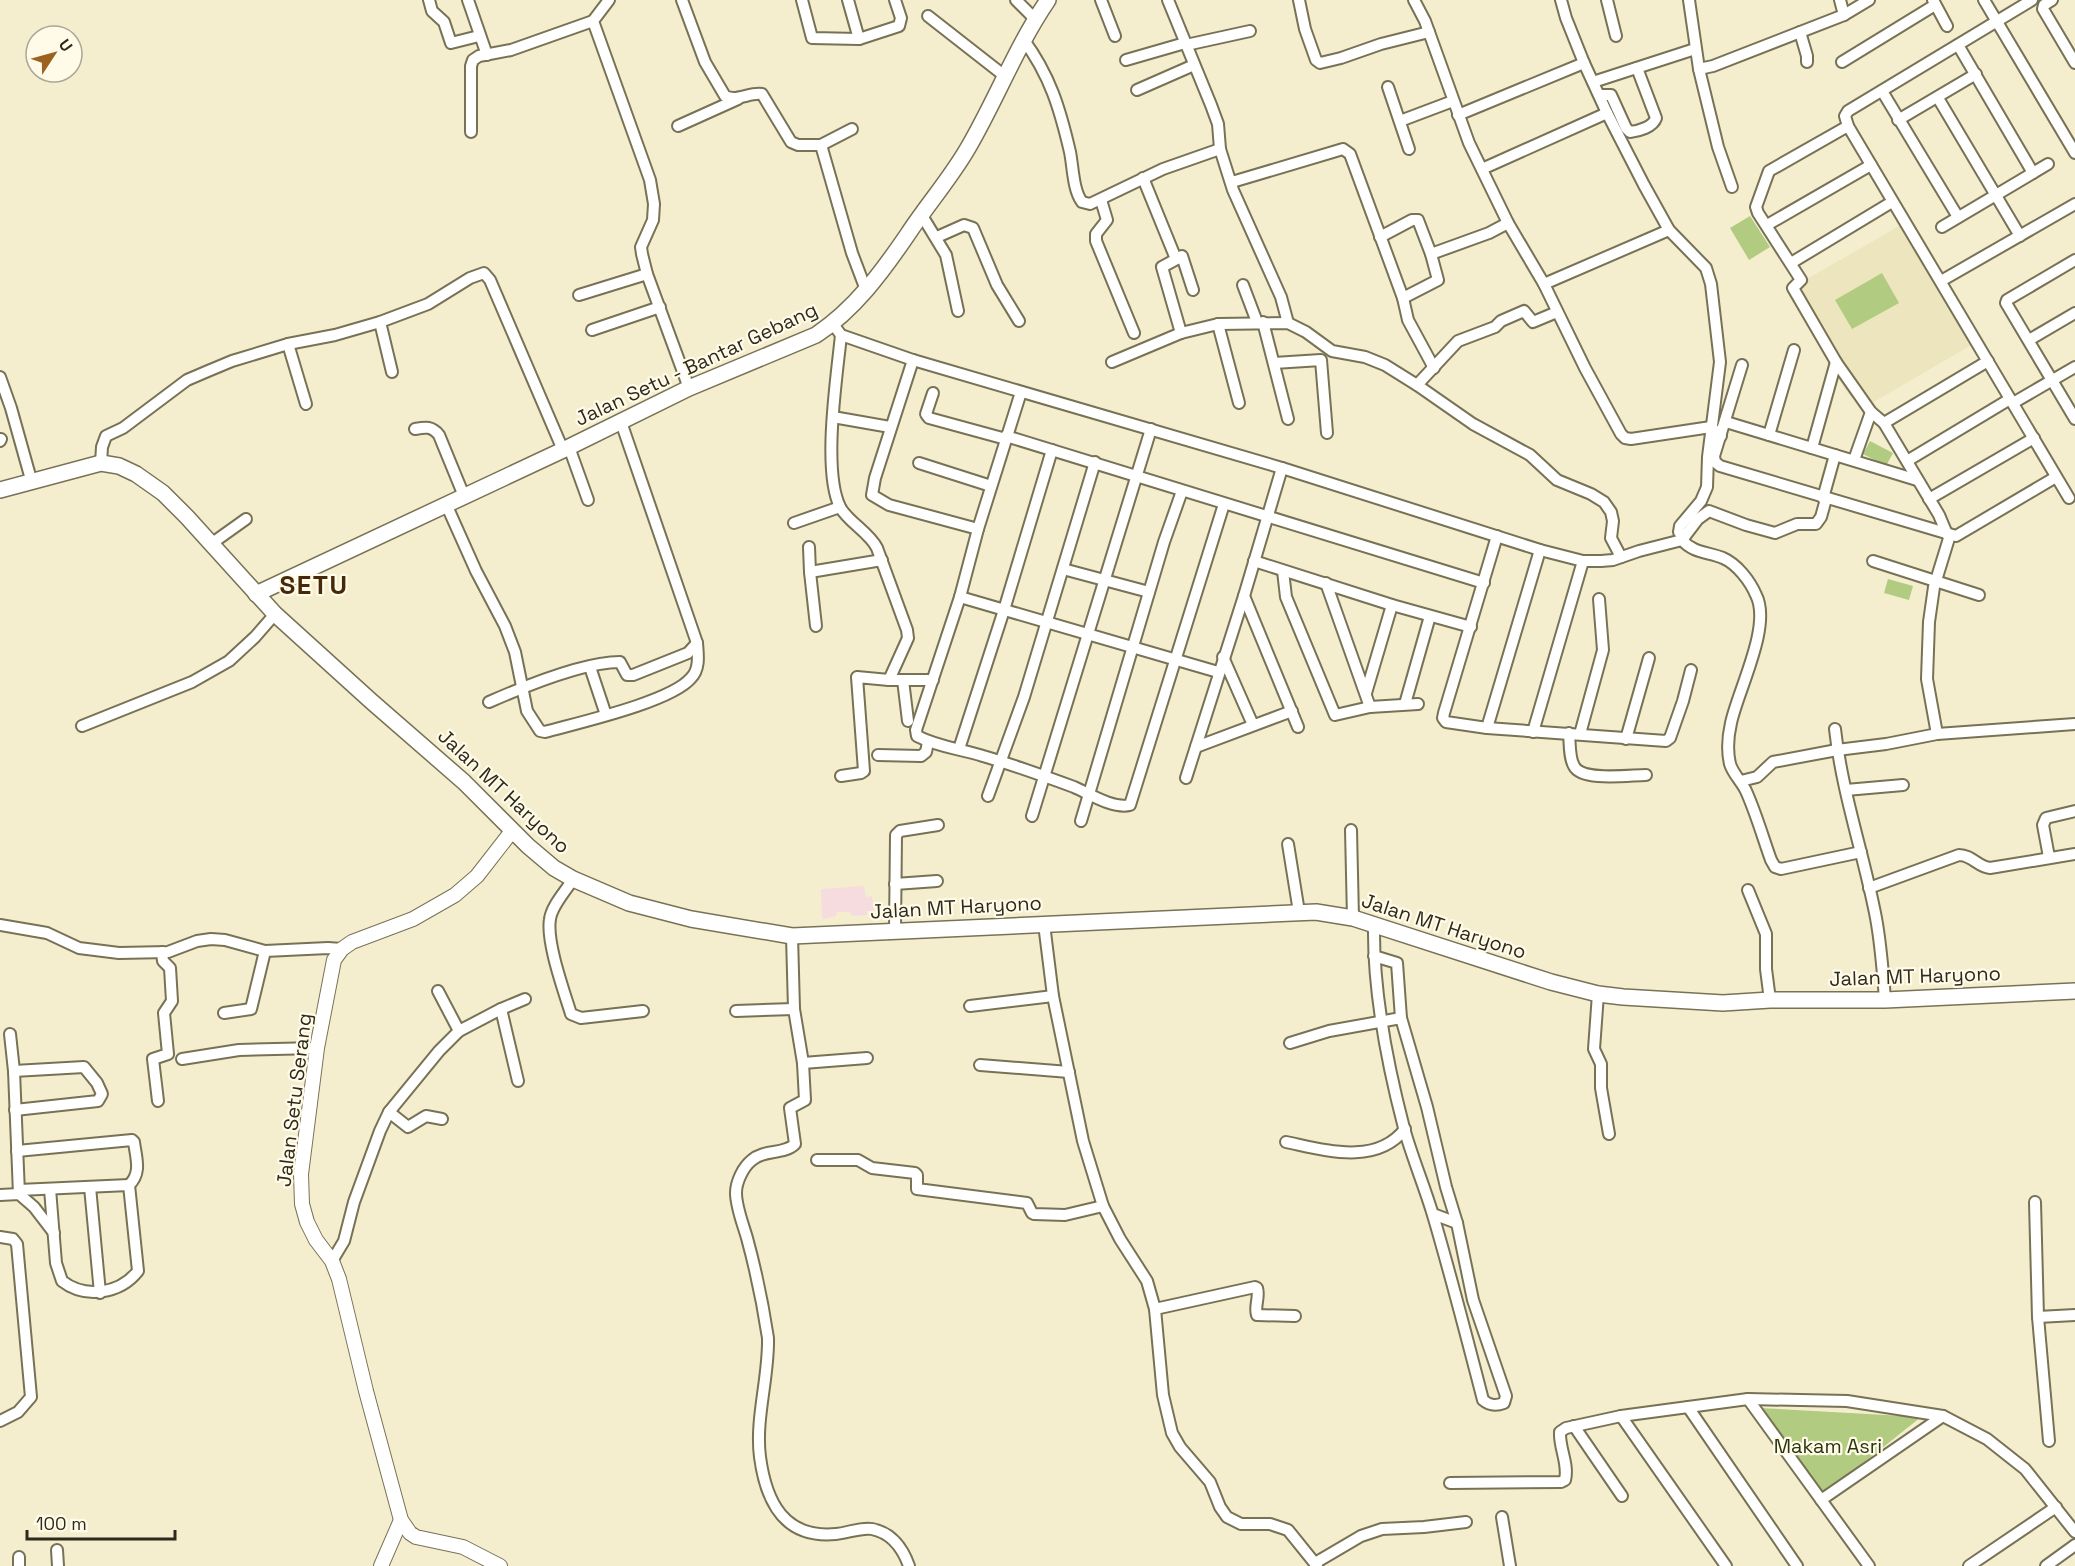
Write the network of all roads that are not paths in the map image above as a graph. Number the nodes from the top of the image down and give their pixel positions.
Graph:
1 (429, 0) edge
2 (468, 0) edge
3 (609, 0) edge
4 (682, 0) edge
5 (802, 0) edge
6 (848, 0) edge
7 (895, 0) edge
8 (1016, 0) edge
9 (1048, 0) edge
10 (1101, 0) edge
11 (1168, 0) edge
12 (1299, 0) edge
13 (1414, 0) edge
14 (1561, 0) edge
15 (1607, 0) edge
16 (1689, 0) edge
17 (1840, 0) edge
18 (1869, 0) edge
19 (1984, 0) edge
20 (2032, 0) edge
21 (2052, 0) edge
22 (1934, 2) edge
23 (1844, 15) junction
24 (928, 16) dead end
25 (1035, 19) junction
26 (592, 21) junction
27 (1996, 22) junction
28 (1947, 26) dead end
29 (1250, 30) dead end
30 (1429, 32) junction
31 (1800, 32) junction
32 (479, 36) junction
33 (1115, 36) dead end
34 (1616, 36) dead end
35 (858, 39) junction
36 (1023, 39) junction
37 (1186, 44) junction
38 (1958, 45) junction
39 (1695, 49) junction
40 (487, 55) junction
41 (1126, 60) dead end
42 (1807, 62) dead end
43 (1842, 62) dead end
44 (1584, 63) junction
45 (2075, 63) edge
46 (1194, 65) junction
47 (1637, 68) junction
48 (1699, 69) junction
49 (1976, 74) junction
50 (1006, 77) junction
51 (1593, 82) junction
52 (1388, 87) dead end
53 (1137, 90) dead end
54 (1882, 91) junction
55 (1600, 95) junction
56 (1938, 98) junction
57 (740, 99) junction
58 (1453, 101) junction
59 (1607, 113) junction
60 (1458, 115) junction
61 (1898, 120) junction
62 (1400, 121) junction
63 (678, 126) dead end
64 (1848, 126) junction
65 (852, 129) dead end
66 (471, 132) dead end
67 (821, 145) junction
68 (1220, 149) junction
69 (1409, 149) dead end
70 (2075, 153) edge
71 (2048, 164) dead end
72 (1870, 165) junction
73 (1482, 169) junction
74 (2033, 173) junction
75 (1143, 178) junction
76 (1232, 182) junction
77 (1732, 187) dead end
78 (1996, 196) junction
79 (1101, 200) junction
80 (1892, 202) junction
81 (2075, 204) edge
82 (921, 214) junction
83 (1958, 217) junction
84 (1508, 224) junction
85 (1767, 225) junction
86 (1942, 227) dead end
87 (1669, 231) junction
88 (2020, 236) junction
89 (937, 237) junction
90 (1380, 237) junction
91 (1431, 254) junction
92 (1176, 259) junction
93 (2075, 260) edge
94 (1791, 263) junction
95 (647, 274) junction
96 (1941, 281) junction
97 (1544, 284) junction
98 (1243, 285) dead end
99 (866, 290) junction
100 (1192, 290) dead end
101 (579, 295) dead end
102 (1402, 298) junction
103 (660, 308) junction
104 (958, 311) dead end
105 (1557, 312) junction
106 (2075, 313) edge
107 (1018, 321) dead end
108 (380, 322) junction
109 (1260, 322) junction
110 (1288, 323) junction
111 (1218, 324) junction
112 (837, 329) junction
113 (592, 330) dead end
114 (1134, 333) dead end
115 (1181, 333) junction
116 (2029, 340) junction
117 (288, 344) junction
118 (1794, 350) dead end
119 (913, 360) junction
120 (1988, 361) junction
121 (1112, 362) dead end
122 (1836, 362) junction
123 (1274, 363) junction
124 (1742, 365) dead end
125 (2075, 367) edge
126 (1434, 368) junction
127 (392, 372) dead end
128 (0, 377) edge
129 (2051, 380) junction
130 (1417, 385) junction
131 (689, 388) junction
132 (1021, 392) junction
133 (933, 393) dead end
134 (2012, 401) junction
135 (1239, 403) dead end
136 (306, 404) dead end
137 (1871, 412) junction
138 (833, 417) junction
139 (1288, 419) dead end
140 (2075, 419) edge
141 (621, 422) junction
142 (1725, 422) junction
143 (1884, 423) junction
144 (890, 427) junction
145 (1711, 427) junction
146 (415, 429) dead end
147 (1151, 429) junction
148 (1327, 433) dead end
149 (1769, 435) junction
150 (1721, 436) junction
151 (1006, 438) junction
152 (2034, 438) junction
153 (566, 448) junction
154 (1812, 448) junction
155 (1052, 450) junction
156 (1835, 455) junction
157 (1854, 460) junction
158 (1907, 461) junction
159 (1095, 462) junction
160 (101, 463) junction
161 (919, 464) dead end
162 (1282, 468) junction
163 (1137, 477) junction
164 (2056, 477) junction
165 (1917, 480) junction
166 (32, 483) junction
167 (991, 486) junction
168 (0, 490) edge
169 (1182, 490) junction
170 (464, 496) junction
171 (1825, 498) junction
172 (2069, 498) dead end
173 (1929, 499) junction
174 (588, 500) dead end
175 (447, 504) junction
176 (1224, 504) junction
177 (840, 507) junction
178 (1267, 516) junction
179 (246, 519) dead end
180 (794, 523) dead end
181 (978, 529) junction
182 (1948, 534) junction
183 (1497, 536) junction
184 (1683, 539) junction
185 (211, 544) junction
186 (809, 547) dead end
187 (1540, 550) junction
188 (1618, 552) junction
189 (882, 560) junction
190 (1254, 561) junction
191 (1583, 561) junction
192 (1874, 561) dead end
193 (1063, 569) junction
194 (1283, 571) junction
195 (810, 572) junction
196 (1105, 579) junction
197 (1936, 581) junction
198 (1326, 583) junction
199 (1484, 583) junction
200 (1149, 592) junction
201 (256, 594) junction
202 (1979, 595) dead end
203 (1244, 596) junction
204 (960, 597) junction
205 (1599, 599) dead end
206 (1392, 605) junction
207 (1004, 610) junction
208 (275, 614) junction
209 (1431, 616) junction
210 (1047, 622) junction
211 (816, 626) dead end
212 (1471, 627) junction
213 (1090, 634) junction
214 (697, 643) junction
215 (1132, 647) junction
216 (1223, 657) junction
217 (1649, 658) dead end
218 (1176, 660) junction
219 (590, 667) junction
220 (1690, 670) dead end
221 (1218, 672) junction
222 (889, 680) junction
223 (903, 680) junction
224 (933, 680) junction
225 (524, 687) junction
226 (1366, 693) junction
227 (489, 702) dead end
228 (1405, 704) junction
229 (1418, 704) dead end
230 (1370, 707) junction
231 (1292, 711) junction
232 (606, 715) junction
233 (908, 721) dead end
234 (2075, 724) edge
235 (1253, 725) junction
236 (82, 726) dead end
237 (1298, 727) dead end
238 (1487, 728) junction
239 (1835, 729) dead end
240 (1533, 732) junction
241 (1574, 734) junction
242 (1937, 734) junction
243 (1626, 739) junction
244 (928, 742) junction
245 (1196, 747) junction
246 (959, 749) junction
247 (1837, 750) junction
248 (878, 755) dead end
249 (1000, 761) junction
250 (1646, 775) dead end
251 (841, 776) dead end
252 (1045, 776) junction
253 (1186, 778) dead end
254 (1741, 781) junction
255 (1903, 785) dead end
256 (1846, 790) junction
257 (1089, 793) junction
258 (988, 796) dead end
259 (2075, 811) edge
260 (1032, 816) dead end
261 (1081, 821) dead end
262 (938, 825) dead end
263 (1351, 830) dead end
264 (512, 831) junction
265 (1288, 844) dead end
266 (1861, 852) junction
267 (2075, 854) edge
268 (2049, 857) junction
269 (573, 879) junction
270 (937, 881) dead end
271 (895, 884) junction
272 (1869, 888) junction
273 (1748, 890) dead end
274 (1299, 912) junction
275 (1353, 918) junction
276 (0, 924) edge
277 (1044, 924) junction
278 (1374, 925) junction
279 (895, 930) junction
280 (792, 936) junction
281 (342, 949) junction
282 (265, 951) junction
283 (162, 952) junction
284 (1374, 956) junction
285 (438, 991) dead end
286 (2075, 991) edge
287 (1598, 994) junction
288 (1053, 996) junction
289 (525, 999) dead end
290 (1770, 1000) junction
291 (1885, 1000) junction
292 (970, 1006) dead end
293 (501, 1009) junction
294 (794, 1009) junction
295 (643, 1011) dead end
296 (736, 1011) dead end
297 (224, 1013) dead end
298 (1401, 1018) junction
299 (1382, 1020) junction
300 (459, 1031) junction
301 (10, 1034) dead end
302 (1290, 1043) dead end
303 (317, 1048) junction
304 (867, 1058) dead end
305 (182, 1059) dead end
306 (803, 1063) junction
307 (980, 1065) dead end
308 (14, 1071) junction
309 (1069, 1072) junction
310 (518, 1081) dead end
311 (158, 1101) dead end
312 (15, 1110) junction
313 (389, 1112) junction
314 (442, 1119) dead end
315 (1405, 1129) junction
316 (1609, 1134) dead end
317 (1286, 1142) dead end
318 (17, 1151) junction
319 (817, 1160) dead end
320 (129, 1185) junction
321 (90, 1187) junction
322 (50, 1189) junction
323 (19, 1192) junction
324 (0, 1195) edge
325 (2035, 1202) dead end
326 (1102, 1206) junction
327 (1433, 1214) junction
328 (1457, 1223) junction
329 (54, 1234) junction
330 (0, 1237) edge
331 (332, 1261) junction
332 (100, 1293) junction
333 (1155, 1309) junction
334 (2075, 1315) edge
335 (1295, 1316) dead end
336 (2038, 1317) junction
337 (1748, 1399) junction
338 (1688, 1407) junction
339 (1621, 1416) junction
340 (1943, 1416) junction
341 (0, 1421) edge
342 (1575, 1426) junction
343 (2049, 1441) dead end
344 (1450, 1483) dead end
345 (1622, 1496) dead end
346 (1821, 1500) junction
347 (2056, 1507) junction
348 (1502, 1517) dead end
349 (401, 1520) junction
350 (1466, 1522) dead end
351 (2075, 1532) edge
352 (2075, 1545) edge
353 (57, 1550) dead end
354 (1316, 1564) edge
355 (1867, 1565) edge
356 (58, 1566) edge
357 (381, 1566) edge
358 (500, 1566) edge
359 (909, 1566) edge
360 (1510, 1566) edge
361 (1726, 1566) edge
362 (1797, 1566) edge
363 (1969, 1566) edge
364 (2046, 1566) edge

1 - 32 street
2 - 32 street
3 - 26 street
4 - 57 street
5 - 35 street
6 - 35 street
7 - 35 street
8 - 25 street
9 - 25 main road, Jalan Setu - Bantar Gebang
10 - 33 street
11 - 37 street
12 - 30 street
13 - 30 street
14 - 44 street
15 - 34 street
16 - 39 street
17 - 23 street
18 - 23 street
19 - 27 street
20 - 27 street
21 - 45 street
22 - 28 street
22 - 43 street
23 - 31 street
24 - 50 street
25 - 36 main road, Jalan Setu - Bantar Gebang
26 - 40 street
26 - 95 street
27 - 38 street
27 - 70 street
29 - 37 street
30 - 58 street
31 - 42 street
31 - 48 street
32 - 40 street
36 - 50 main road, Jalan Setu - Bantar Gebang
36 - 79 street
37 - 41 street
37 - 46 street
38 - 49 street
38 - 54 street
39 - 47 street
39 - 48 street
40 - 66 street
44 - 51 street
44 - 60 street
46 - 53 street
46 - 68 street
47 - 51 street
47 - 55 street
48 - 77 street
49 - 56 street
49 - 74 street
50 - 82 main road, Jalan Setu - Bantar Gebang
51 - 55 street
52 - 62 street
54 - 61 street
54 - 64 street
55 - 59 street
56 - 61 street
56 - 78 street
57 - 63 street
57 - 67 street
58 - 60 street
58 - 62 street
59 - 73 street
59 - 87 street
60 - 73 street
61 - 83 street
62 - 69 street
64 - 72 street
64 - 85 street
65 - 67 street
67 - 99 street
68 - 75 street
68 - 76 street
71 - 74 street
72 - 80 street
72 - 85 street
73 - 84 street
74 - 78 street
75 - 79 street
75 - 92 street
76 - 90 street
76 - 110 street
78 - 83 street
78 - 88 street
79 - 114 street
80 - 94 street
80 - 96 street
81 - 88 street
82 - 89 street
82 - 99 main road, Jalan Setu - Bantar Gebang
83 - 86 street
84 - 91 street
84 - 97 street
85 - 94 street
87 - 97 street
87 - 145 street
88 - 96 street
89 - 104 street
89 - 107 street
90 - 91 street
90 - 102 street
91 - 102 street
92 - 100 street
92 - 115 street
93 - 116 street
94 - 122 street
95 - 101 street
95 - 103 street
96 - 120 street
97 - 105 street
98 - 109 street
99 - 112 main road, Jalan Setu - Bantar Gebang
102 - 126 street
103 - 113 street
103 - 131 street
105 - 126 street
105 - 145 street
106 - 116 street
108 - 117 street
108 - 127 street
108 - 153 street
109 - 110 street
109 - 111 street
109 - 123 street
110 - 130 street
111 - 115 street
111 - 135 street
112 - 119 street
112 - 131 main road, Jalan Setu - Bantar Gebang
112 - 138 street
115 - 121 street
116 - 129 street
117 - 136 street
117 - 160 street
118 - 149 street
119 - 132 street
119 - 144 street
120 - 134 street
120 - 143 street
122 - 137 street
122 - 154 street
123 - 139 street
123 - 148 street
124 - 142 street
125 - 129 street
126 - 130 street
128 - 166 street
129 - 134 street
129 - 140 street
130 - 188 street
131 - 141 main road, Jalan Setu - Bantar Gebang
132 - 147 street
132 - 151 street
133 - 151 street
134 - 152 street
134 - 158 street
137 - 143 street
137 - 157 street
138 - 144 street
138 - 177 street
141 - 153 main road, Jalan Setu - Bantar Gebang
141 - 214 street
142 - 149 street
142 - 150 street
143 - 158 street
144 - 181 street
145 - 150 street
145 - 184 street
146 - 170 street
147 - 162 street
147 - 163 street
149 - 154 street
150 - 171 street
151 - 155 street
151 - 167 street
152 - 164 street
152 - 173 street
153 - 170 main road, Jalan Setu - Bantar Gebang
153 - 174 street
154 - 156 street
155 - 159 street
155 - 207 street
156 - 157 street
156 - 171 street
157 - 165 street
158 - 165 street
159 - 163 street
159 - 193 street
160 - 166 main road
160 - 185 main road, Jalan MT Haryono
161 - 167 street
162 - 178 street
162 - 183 street
163 - 169 street
163 - 196 street
164 - 172 street
164 - 182 street
165 - 173 street
166 - 168 main road
167 - 181 street
169 - 176 street
169 - 200 street
170 - 175 main road, Jalan Setu - Bantar Gebang
171 - 182 street
171 - 184 street
173 - 182 street
175 - 201 main road, Jalan Setu - Bantar Gebang
175 - 225 street
176 - 178 street
176 - 218 street
177 - 180 street
177 - 189 street
178 - 190 street
178 - 199 street
179 - 185 street
181 - 204 street
182 - 197 street
183 - 187 street
183 - 199 street
184 - 188 street
184 - 254 street
185 - 201 main road, Jalan MT Haryono
186 - 195 street
187 - 191 street
187 - 238 street
188 - 191 street
189 - 195 street
189 - 222 street
190 - 194 street
190 - 203 street
191 - 240 street
192 - 197 street
193 - 196 street
193 - 210 street
194 - 198 street
194 - 230 street
195 - 211 street
196 - 200 street
196 - 213 street
197 - 202 street
197 - 242 street
198 - 206 street
198 - 226 street
199 - 212 street
200 - 215 street
201 - 208 main road, Jalan MT Haryono
203 - 216 street
203 - 231 street
204 - 207 street
204 - 224 street
205 - 241 street
206 - 209 street
206 - 226 street
207 - 210 street
207 - 246 street
208 - 236 street
208 - 264 main road, Jalan MT Haryono
209 - 212 street
209 - 228 street
210 - 213 street
210 - 249 street
212 - 238 street
213 - 215 street
213 - 252 street
214 - 219 street
214 - 232 street
215 - 218 street
215 - 257 street
216 - 221 street
216 - 235 street
217 - 243 street
218 - 221 street
218 - 257 street
219 - 225 street
219 - 232 street
220 - 243 street
221 - 245 street
222 - 223 street
222 - 251 street
223 - 224 street
223 - 233 street
224 - 244 street
225 - 227 street
225 - 232 street
226 - 230 street
228 - 229 street
228 - 230 street
231 - 235 street
231 - 237 street
234 - 242 street
235 - 245 street
238 - 240 street
239 - 247 street
240 - 241 street
241 - 243 street
241 - 250 street
242 - 247 street
244 - 246 street
244 - 248 street
245 - 253 street
246 - 249 street
247 - 254 street
247 - 256 street
249 - 252 street
249 - 258 street
252 - 257 street
252 - 260 street
254 - 266 street
255 - 256 street
256 - 266 street
257 - 261 street
259 - 268 street
262 - 271 street
263 - 275 street
264 - 269 main road, Jalan MT Haryono
264 - 281 street
265 - 274 street
266 - 272 street
267 - 268 street
268 - 272 street
269 - 280 main road, Jalan MT Haryono
269 - 295 street
270 - 271 street
271 - 279 street
272 - 291 street
273 - 290 street
274 - 275 main road, Jalan MT Haryono
274 - 277 main road, Jalan MT Haryono
275 - 278 main road, Jalan MT Haryono
276 - 283 street
277 - 279 main road, Jalan MT Haryono
277 - 288 street
278 - 284 street
278 - 287 main road, Jalan MT Haryono
279 - 280 main road, Jalan MT Haryono
280 - 294 street
281 - 282 street
281 - 303 street, Jalan Setu Serang
282 - 283 street
282 - 297 street
283 - 311 street
284 - 298 street
284 - 299 street
285 - 300 street
286 - 291 main road, Jalan MT Haryono
287 - 290 main road, Jalan MT Haryono
287 - 316 street
288 - 292 street
288 - 309 street
289 - 293 street
290 - 291 main road, Jalan MT Haryono
293 - 300 street
293 - 310 street
294 - 296 street
294 - 306 street
298 - 299 street
298 - 328 street
299 - 302 street
299 - 315 street
300 - 313 street
301 - 308 street
303 - 305 street
303 - 331 street, Jalan Setu Serang
304 - 306 street
306 - 359 street
307 - 309 street
308 - 312 street
308 - 312 street
309 - 326 street
312 - 318 street
313 - 314 street
313 - 331 street
315 - 317 street
315 - 327 street
318 - 320 street
318 - 323 street
319 - 326 street
320 - 321 street
320 - 332 street
321 - 322 street
321 - 332 street
322 - 323 street
322 - 329 street
323 - 324 street
323 - 329 street
325 - 336 street
326 - 333 street
327 - 328 street
327 - 328 street
329 - 332 street
330 - 341 street
331 - 349 street, Jalan Setu Serang
333 - 335 street
333 - 354 street
334 - 336 street
336 - 343 street
337 - 338 street
337 - 340 street
337 - 346 street
338 - 339 street
338 - 362 street
339 - 342 street
339 - 361 street
340 - 346 street
340 - 347 street
342 - 344 street
342 - 345 street
346 - 355 street
347 - 351 street
347 - 363 street
348 - 360 street
349 - 357 street
349 - 358 street
350 - 354 street
352 - 364 street
353 - 356 street

